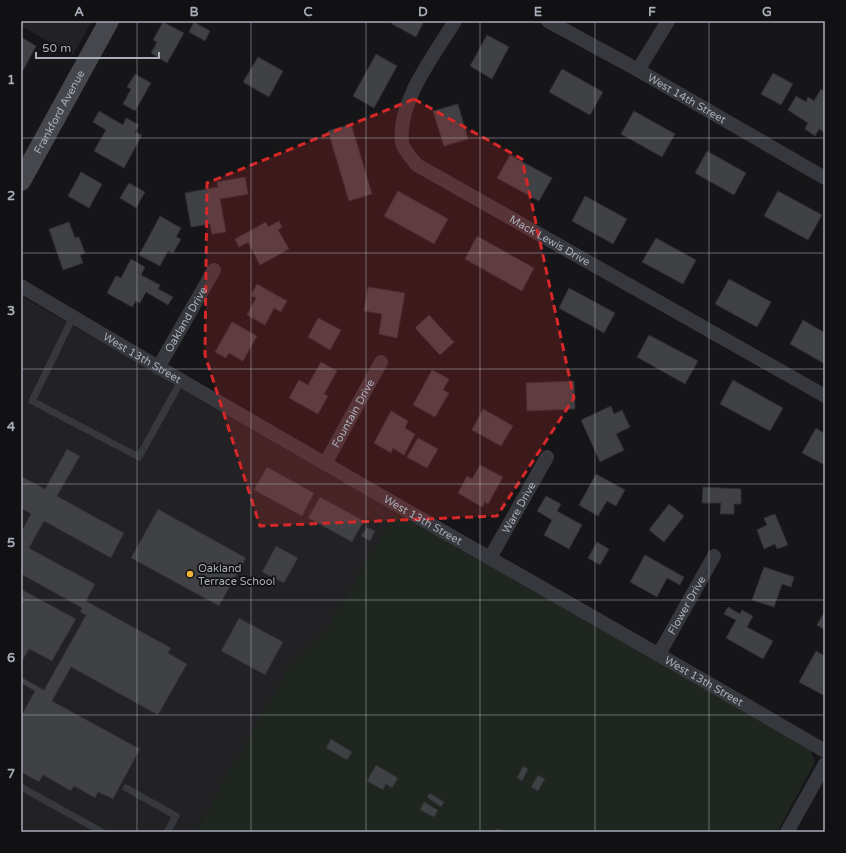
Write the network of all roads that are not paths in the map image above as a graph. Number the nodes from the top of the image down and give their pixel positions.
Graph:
1 (109, 21) edge
2 (455, 21) edge
3 (548, 21) edge
4 (668, 21) edge
5 (638, 70) junction
6 (825, 178) edge
7 (21, 181) edge
8 (214, 270) dead end
9 (21, 286) edge
10 (73, 317) junction
11 (381, 362) dead end
12 (158, 368) junction
13 (181, 381) junction
14 (825, 396) edge
15 (547, 457) dead end
16 (325, 464) junction
17 (714, 556) dead end
18 (490, 558) junction
19 (659, 654) junction
20 (825, 751) edge
21 (825, 764) edge
22 (21, 787) edge
23 (126, 788) dead end
24 (102, 832) edge
25 (167, 832) edge
26 (787, 832) edge

1 - 7 main road, Frankford Avenue
2 - 14 street, Mack Lewis Drive
3 - 5 street, West 14th Street
4 - 5 street
5 - 6 street, West 14th Street
8 - 12 street, Oakland Drive
9 - 10 street, West 13th Street
10 - 12 street, West 13th Street
10 - 13 lane
11 - 16 street, Fountain Drive
12 - 13 street, West 13th Street
13 - 16 street, West 13th Street
15 - 18 street, Ware Drive
16 - 18 street, West 13th Street
17 - 19 street, Flower Drive
18 - 19 street, West 13th Street
19 - 20 street, West 13th Street
21 - 26 street
22 - 24 lane
23 - 25 lane

